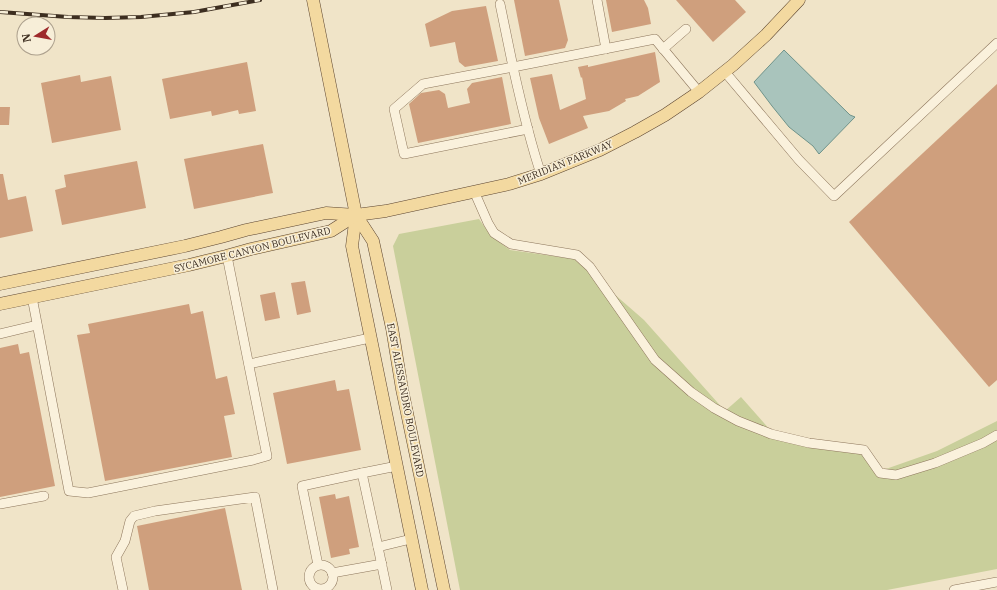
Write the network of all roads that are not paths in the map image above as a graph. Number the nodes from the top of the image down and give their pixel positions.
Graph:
1 (597, 0) edge
2 (799, 0) edge
3 (314, 4) edge
4 (500, 4) dead end
5 (686, 29) dead end
6 (997, 43) edge
7 (606, 49) junction
8 (663, 49) junction
9 (513, 67) junction
10 (725, 72) junction
11 (698, 92) junction
12 (528, 129) junction
13 (541, 174) junction
14 (474, 192) junction
15 (356, 215) junction
16 (227, 256) junction
17 (0, 284) edge
18 (32, 298) junction
19 (0, 304) edge
20 (37, 324) junction
21 (0, 334) edge
22 (370, 338) junction
23 (249, 364) junction
24 (997, 435) edge
25 (397, 466) junction
26 (362, 473) junction
27 (44, 496) dead end
28 (0, 504) edge
29 (412, 540) junction
30 (378, 547) junction
31 (382, 564) junction
32 (318, 565) junction
33 (332, 573) junction
34 (997, 582) edge
35 (123, 590) edge
36 (273, 590) edge
37 (321, 590) edge
38 (387, 590) edge
39 (422, 590) edge
40 (444, 590) edge
41 (954, 590) edge

1 - 7 street
2 - 10 main road, MERIDIAN PARKWAY
3 - 15 main road, EAST ALESSANDRO BOULEVARD
4 - 9 street
5 - 8 street
6 - 10 street
7 - 8 street
7 - 9 street
8 - 11 street
9 - 12 street
9 - 12 street
10 - 11 main road, MERIDIAN PARKWAY
11 - 13 main road, MERIDIAN PARKWAY
12 - 13 street
13 - 14 main road, MERIDIAN PARKWAY
14 - 15 main road, MERIDIAN PARKWAY
14 - 24 street
15 - 16 main road, SYCAMORE CANYON BOULEVARD
15 - 17 main road, SYCAMORE CANYON BOULEVARD
15 - 22 main road, EAST ALESSANDRO BOULEVARD
15 - 40 main road, EAST ALESSANDRO BOULEVARD
16 - 18 main road, SYCAMORE CANYON BOULEVARD
16 - 23 street
18 - 19 main road, SYCAMORE CANYON BOULEVARD
18 - 20 street
20 - 21 street
20 - 23 street
22 - 23 street
22 - 25 main road, EAST ALESSANDRO BOULEVARD
25 - 26 street
25 - 29 main road, EAST ALESSANDRO BOULEVARD
26 - 30 street
26 - 32 street
27 - 28 street
29 - 30 street
29 - 39 main road, EAST ALESSANDRO BOULEVARD
30 - 31 street
31 - 33 street
31 - 38 street
32 - 33 street
32 - 37 street
33 - 37 street
34 - 41 street
35 - 36 street

